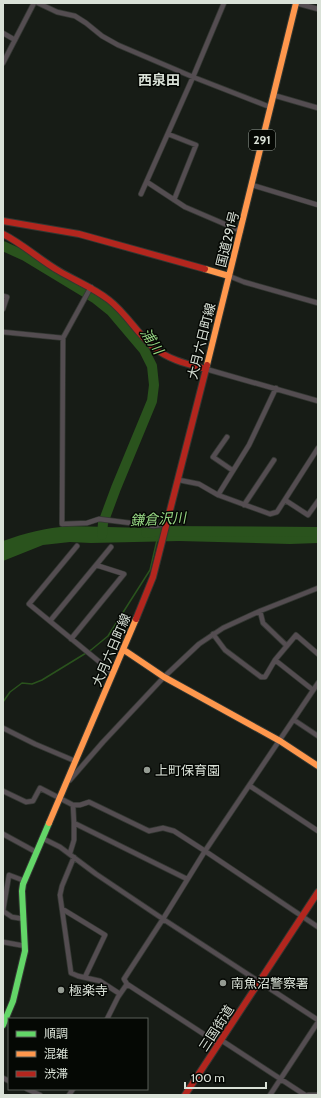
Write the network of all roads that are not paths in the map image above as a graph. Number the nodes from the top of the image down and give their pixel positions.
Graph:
1 (34, 3) edge
2 (38, 3) edge
3 (224, 3) edge
4 (296, 3) edge
5 (318, 9) edge
6 (3, 33) edge
7 (15, 40) junction
8 (3, 64) edge
9 (193, 77) junction
10 (273, 95) junction
11 (270, 107) junction
12 (318, 108) edge
13 (168, 134) junction
14 (147, 182) junction
15 (252, 185) junction
16 (141, 194) dead end
17 (174, 200) junction
18 (318, 205) edge
19 (3, 221) edge
20 (241, 231) junction
21 (3, 234) edge
22 (229, 276) junction
23 (91, 287) junction
24 (3, 296) edge
25 (318, 303) edge
26 (3, 309) edge
27 (3, 332) edge
28 (63, 338) junction
29 (206, 369) junction
30 (276, 388) junction
31 (318, 401) edge
32 (228, 437) dead end
33 (318, 448) edge
34 (274, 460) dead end
35 (232, 470) junction
36 (179, 480) junction
37 (218, 495) junction
38 (285, 500) junction
39 (318, 501) edge
40 (244, 505) junction
41 (167, 524) junction
42 (77, 546) dead end
43 (111, 547) dead end
44 (96, 565) junction
45 (318, 588) edge
46 (260, 611) junction
47 (50, 621) junction
48 (213, 634) junction
49 (72, 639) junction
50 (287, 646) junction
51 (124, 650) junction
52 (318, 654) edge
53 (275, 660) junction
54 (113, 673) junction
55 (164, 677) junction
56 (318, 683) edge
57 (313, 690) junction
58 (294, 720) junction
59 (3, 728) edge
60 (318, 736) edge
61 (280, 741) junction
62 (75, 761) junction
63 (318, 766) edge
64 (250, 786) junction
65 (64, 787) junction
66 (3, 791) edge
67 (60, 798) junction
68 (74, 805) junction
69 (74, 822) junction
70 (318, 831) edge
71 (3, 834) edge
72 (42, 838) junction
73 (205, 851) junction
74 (36, 852) junction
75 (72, 855) junction
76 (187, 879) junction
77 (25, 881) junction
78 (318, 892) edge
79 (63, 910) junction
80 (3, 911) edge
81 (302, 916) junction
82 (24, 918) junction
83 (163, 920) junction
84 (318, 927) edge
85 (3, 942) edge
86 (25, 946) junction
87 (85, 977) junction
88 (259, 982) junction
89 (127, 984) junction
90 (120, 994) junction
91 (108, 1018) edge
92 (318, 1021) edge
93 (3, 1022) edge
94 (220, 1042) junction
95 (280, 1079) junction
96 (29, 1090) edge
97 (40, 1095) edge
98 (185, 1095) edge
99 (270, 1095) edge
100 (305, 1095) edge
101 (308, 1095) edge
102 (318, 1095) edge

1 - 7 street
2 - 9 street
3 - 9 street
4 - 5 street
4 - 10 main road, 国道291号 / 291
6 - 7 street
7 - 8 street
9 - 11 street
9 - 13 street
10 - 11 main road, 国道291号 / 291
10 - 12 street
11 - 15 main road, 国道291号 / 291
13 - 14 street
13 - 17 street
14 - 16 street
14 - 17 street
15 - 18 street
15 - 20 main road, 国道291号 / 291
17 - 20 street
19 - 22 main road, 国道291号
20 - 22 main road, 国道291号 / 291
21 - 23 main road
22 - 25 street
22 - 29 main road, 大月六日町線
23 - 28 street
23 - 29 main road
24 - 26 street
27 - 28 street
28 - 41 street
29 - 30 street
29 - 36 main road, 大月六日町線
30 - 31 street
30 - 35 street
32 - 35 street
33 - 38 street
34 - 40 street
35 - 37 street
36 - 37 street
36 - 41 main road, 大月六日町線
37 - 40 street
38 - 39 street
38 - 40 street
41 - 51 main road, 大月六日町線
42 - 47 street
43 - 44 street
44 - 47 street
44 - 49 street
45 - 46 street
46 - 48 street
46 - 50 street
47 - 49 street
48 - 53 street
48 - 55 street
49 - 54 street
50 - 52 street
50 - 53 street
51 - 54 main road, 大月六日町線
51 - 55 main road
53 - 57 street
54 - 62 main road, 大月六日町線
55 - 61 main road
55 - 65 street
56 - 57 street
57 - 58 street
58 - 60 street
58 - 61 street
59 - 62 street
61 - 63 main road
61 - 64 street
62 - 65 main road, 大月六日町線
64 - 70 street
64 - 73 street
65 - 67 main road, 大月六日町線
66 - 67 street
67 - 68 street
67 - 72 main road, 大月六日町線
68 - 69 street
68 - 73 street
69 - 75 street
69 - 76 street
71 - 74 street
72 - 74 main road, 大月六日町線
72 - 75 street
73 - 76 street
73 - 81 street
74 - 77 main road, 大月六日町線
75 - 79 street
75 - 83 street
76 - 83 street
77 - 80 street
77 - 82 main road, 大月六日町線
78 - 81 main road, 三国街道
79 - 87 street
79 - 87 street
80 - 82 street
81 - 84 street
81 - 88 main road, 三国街道
82 - 86 main road, 大月六日町線
83 - 88 street
83 - 89 street
85 - 86 street
86 - 93 main road, 大月六日町線
87 - 90 street
88 - 92 street
88 - 94 main road, 三国街道
89 - 90 street
89 - 94 street
90 - 91 street
92 - 95 street
94 - 95 street
94 - 98 main road, 三国街道
95 - 99 street
95 - 100 street
96 - 97 street
101 - 102 street

